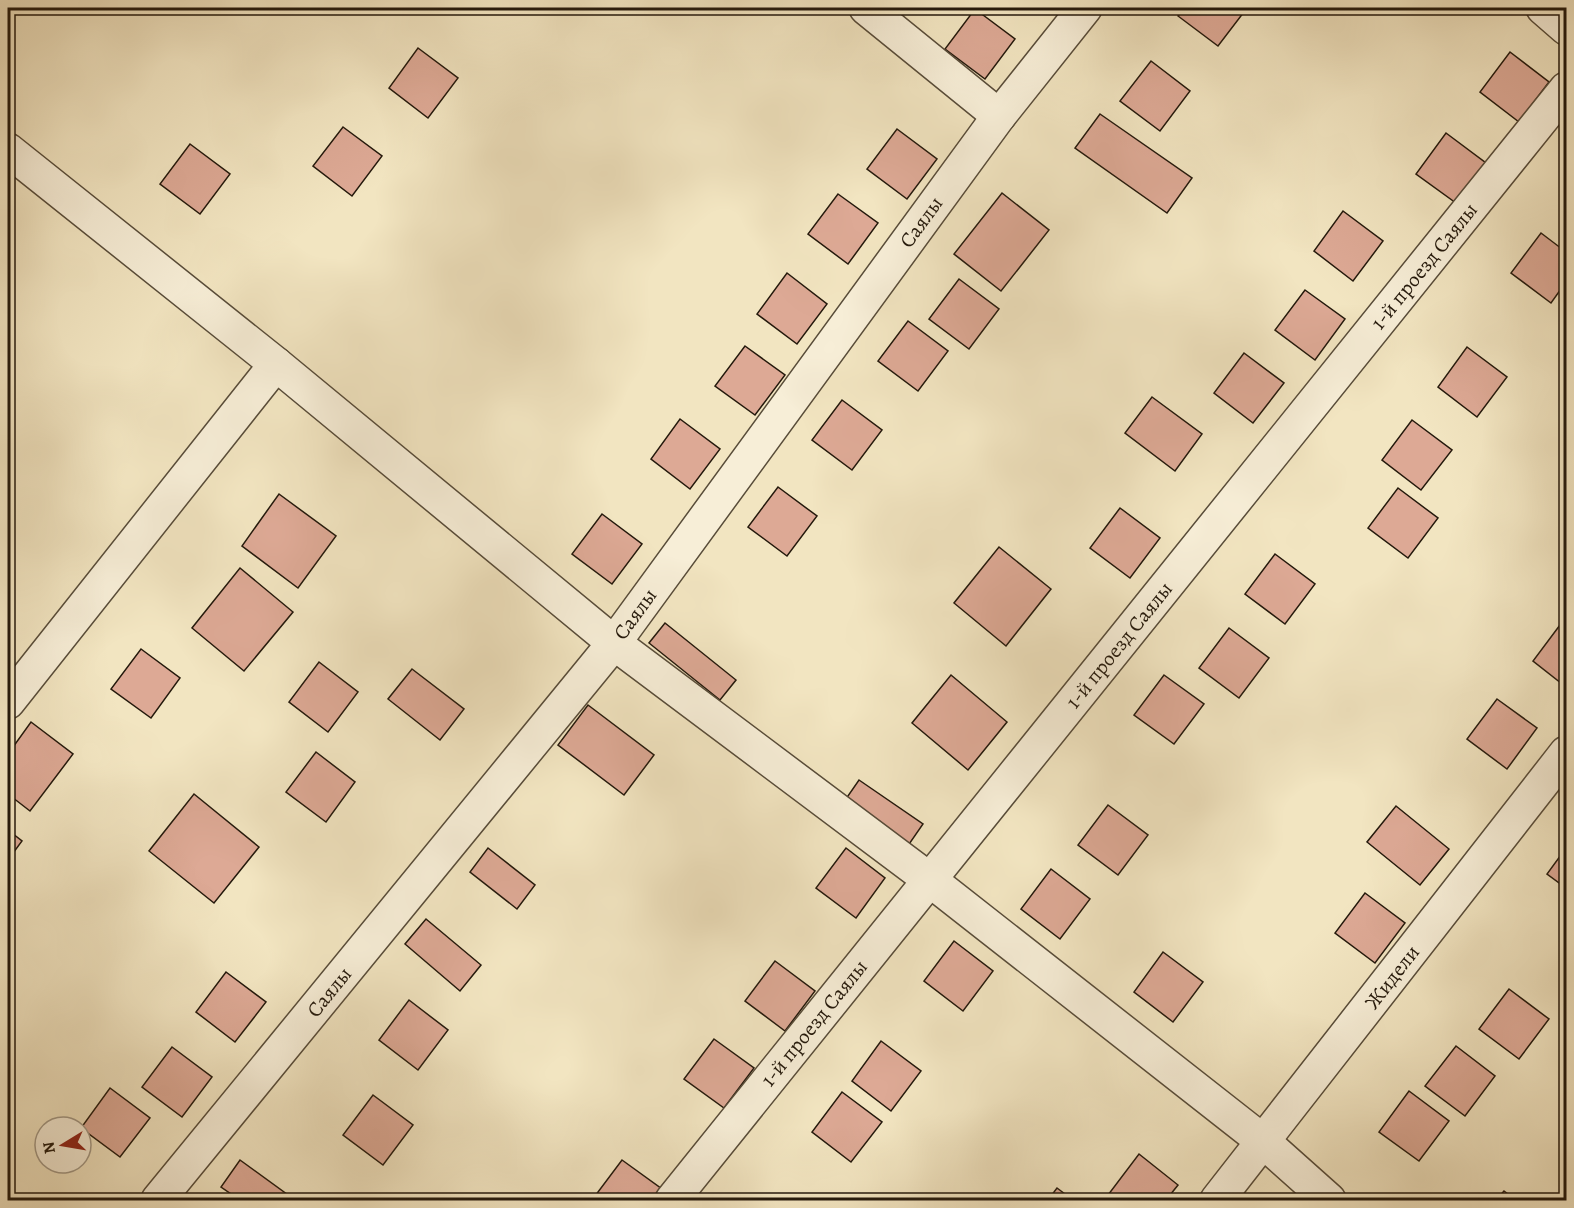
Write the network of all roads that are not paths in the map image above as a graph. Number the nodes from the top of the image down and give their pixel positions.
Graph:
1 (866, 8) edge
2 (1085, 8) edge
3 (1543, 8) edge
4 (1566, 28) edge
5 (1566, 89) edge
6 (999, 116) junction
7 (8, 150) edge
8 (276, 364) junction
9 (614, 643) junction
10 (8, 702) edge
11 (1566, 753) edge
12 (930, 880) junction
13 (1264, 1142) junction
14 (158, 1200) edge
15 (672, 1200) edge
16 (1217, 1200) edge
17 (1329, 1200) edge

1 - 6 street
2 - 6 street, Саялы
3 - 4 street
5 - 12 street, 1-й проезд Саялы
6 - 9 street, Саялы
7 - 8 street
8 - 9 street
8 - 10 street
9 - 12 street
9 - 14 street, Саялы
11 - 13 street, Жидели
12 - 13 street
12 - 15 street, 1-й проезд Саялы
13 - 16 street, Жидели
13 - 17 street

